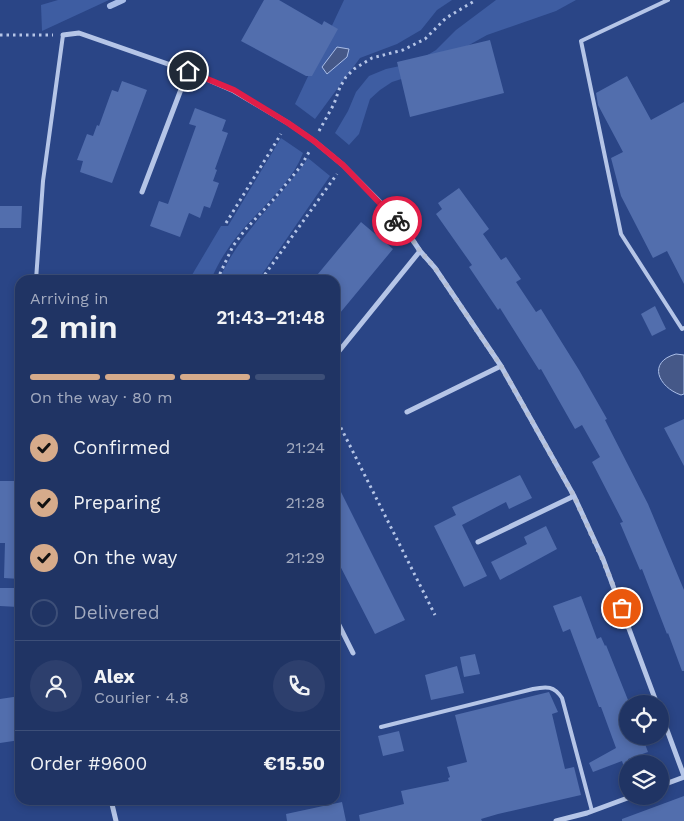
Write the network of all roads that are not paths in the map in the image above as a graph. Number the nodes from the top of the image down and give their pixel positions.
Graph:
1 (668, 0) edge
2 (63, 35) joint
3 (188, 71) junction
4 (142, 192) dead end
5 (420, 251) junction
6 (36, 275) edge
7 (684, 328) edge
8 (340, 350) edge
9 (501, 366) junction
10 (407, 412) dead end
11 (574, 496) junction
12 (478, 542) dead end
13 (340, 627) edge
14 (353, 653) dead end
15 (655, 695) edge
16 (381, 726) dead end
17 (669, 736) edge
18 (684, 777) edge
19 (669, 783) edge
20 (619, 801) edge
21 (112, 805) edge
22 (592, 811) junction
23 (116, 821) edge
24 (556, 821) edge

1 - 7 lane
2 - 3 street
2 - 6 lane
3 - 4 street
3 - 5 street
5 - 8 street
5 - 9 street
9 - 10 street
9 - 11 street
11 - 12 street
11 - 15 street
13 - 14 street
16 - 22 lane
17 - 18 street
18 - 19 street
20 - 22 street
21 - 23 street
22 - 24 street

